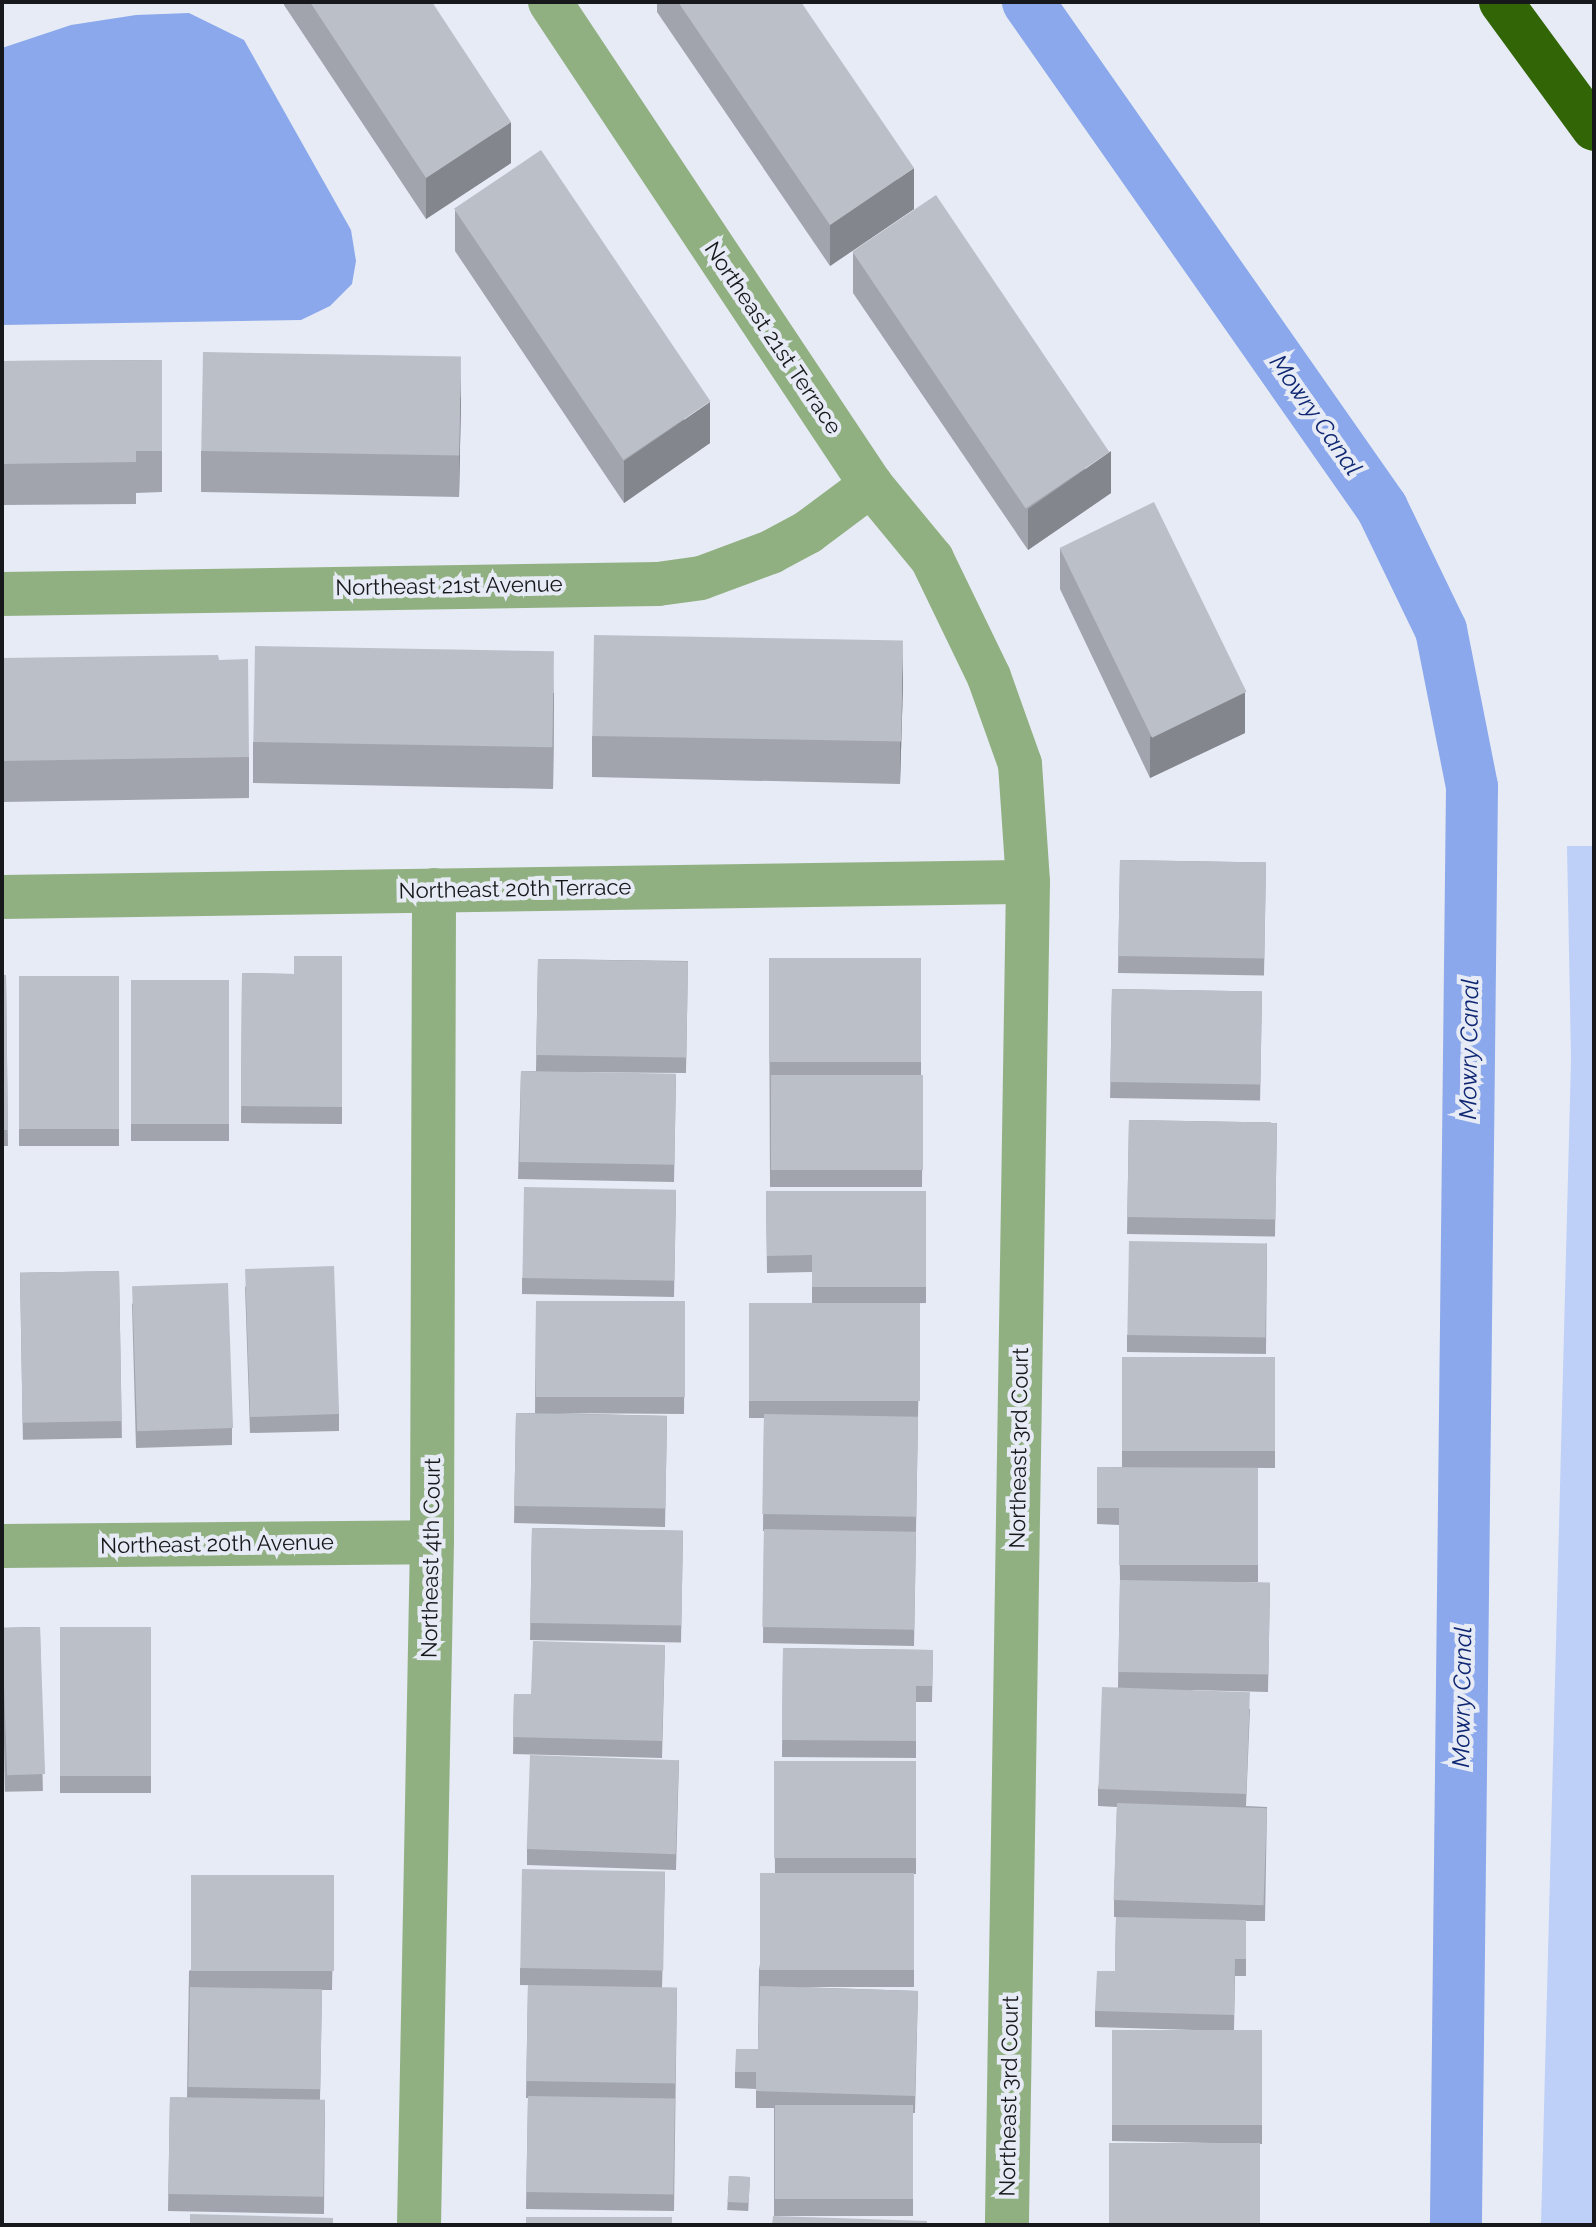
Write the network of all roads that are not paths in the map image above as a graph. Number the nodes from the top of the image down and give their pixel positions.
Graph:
1 (550, 2) edge
2 (1501, 2) edge
3 (1594, 129) edge
4 (871, 485) junction
5 (2, 594) edge
6 (989, 677) joint
7 (1028, 882) junction
8 (434, 890) junction
9 (2, 897) edge
10 (432, 1542) junction
11 (2, 1546) edge
12 (419, 2225) edge
13 (1007, 2225) edge

1 - 4 street, Northeast 21st Terrace
2 - 3 highway
4 - 5 street, Northeast 21st Avenue
4 - 6 street, Northeast 21st Terrace
6 - 7 street, Northeast 3rd Court
7 - 8 street, Northeast 20th Terrace
7 - 13 street, Northeast 3rd Court
8 - 9 street, Northeast 20th Terrace
8 - 10 street, Northeast 4th Court
10 - 11 street, Northeast 20th Avenue
10 - 12 street, Northeast 4th Court

